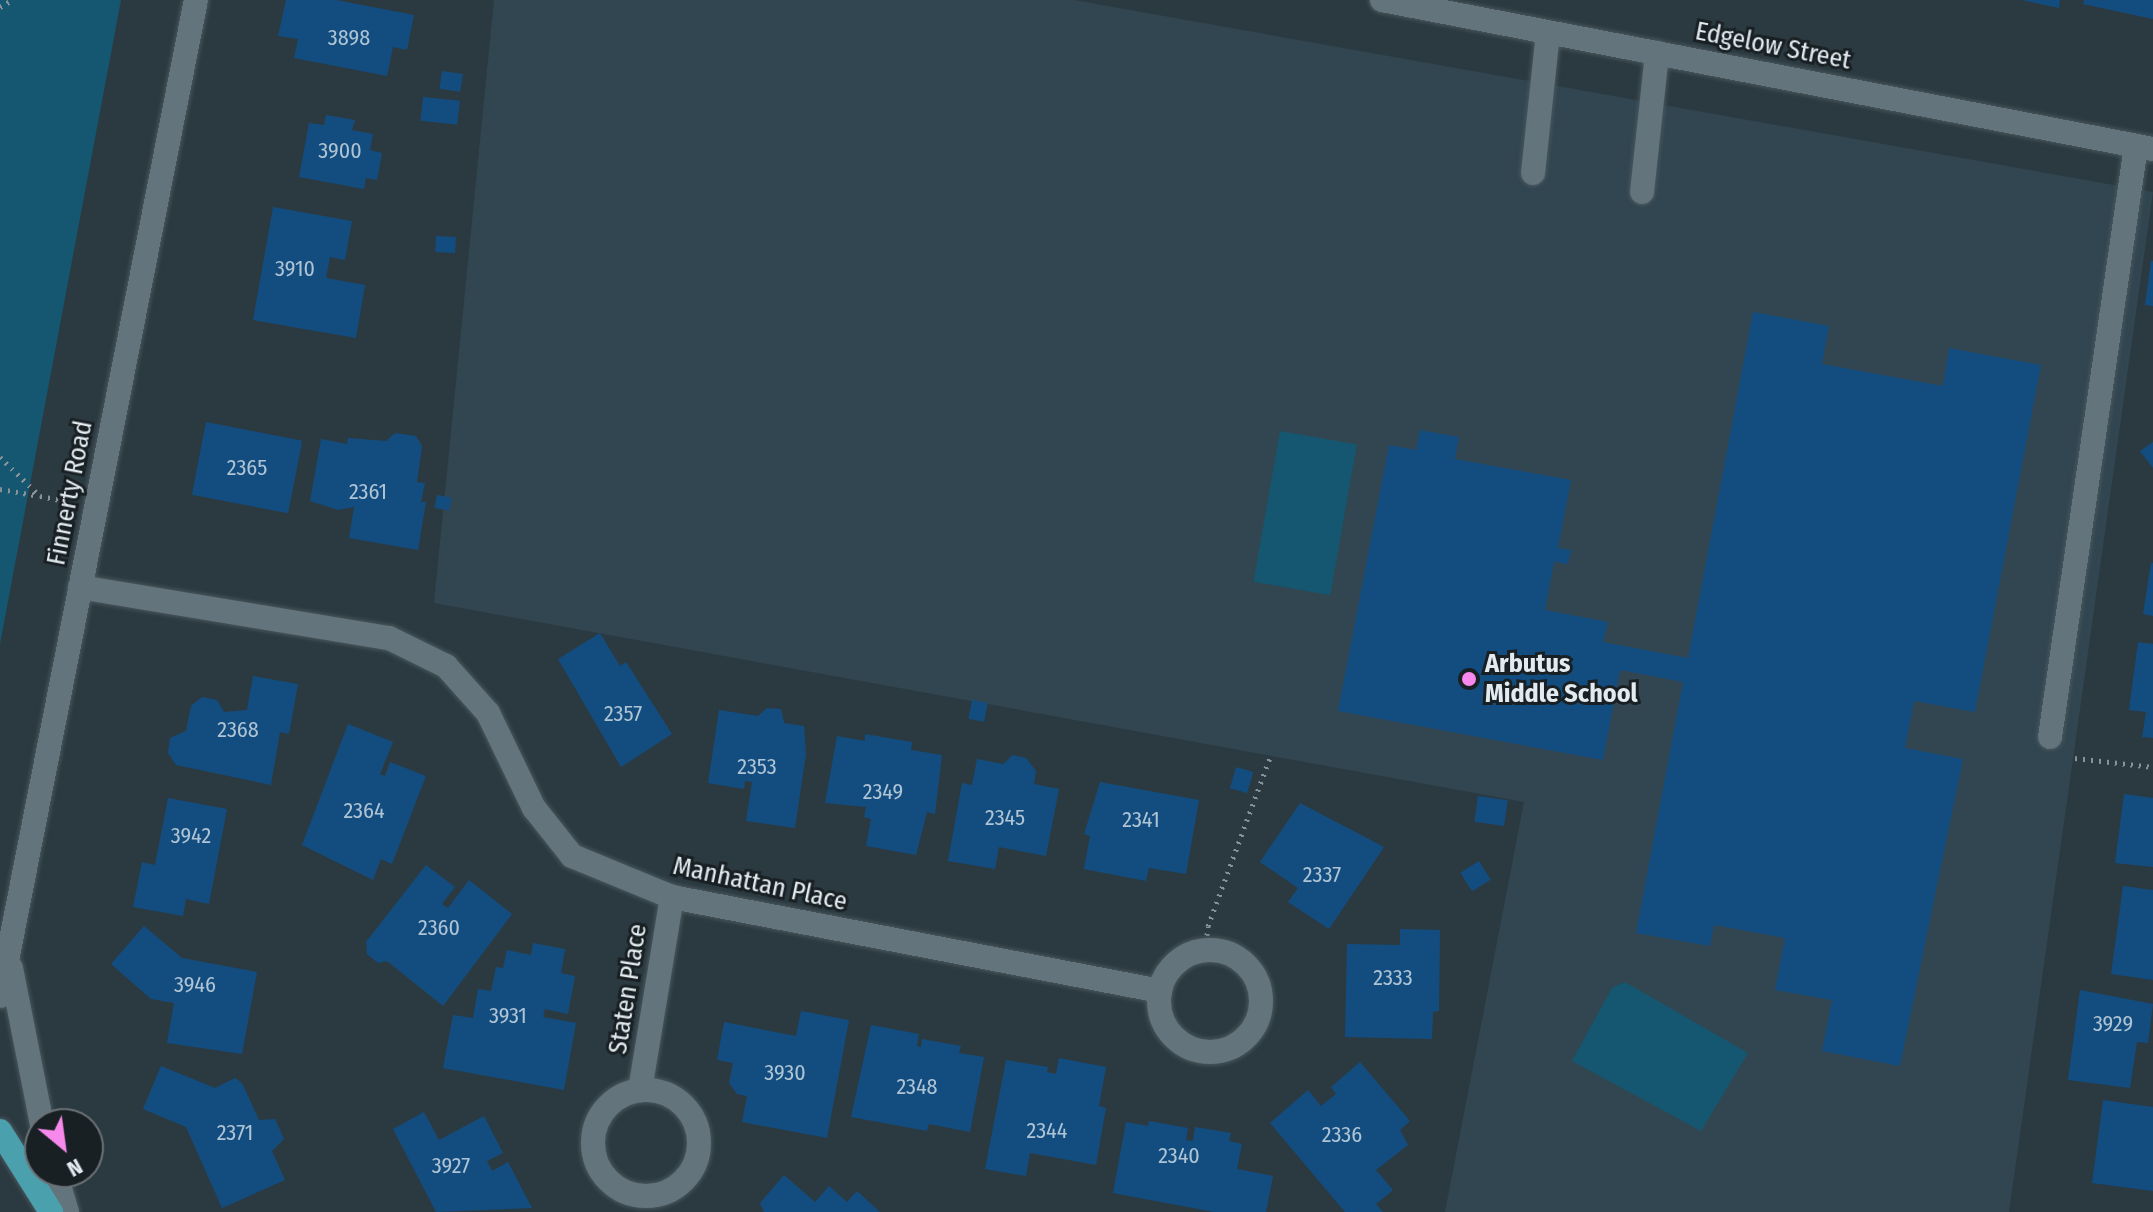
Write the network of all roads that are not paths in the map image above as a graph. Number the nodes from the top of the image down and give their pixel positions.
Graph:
1 (196, 0) edge
2 (1382, 0) edge
3 (1548, 33) junction
4 (1657, 53) junction
5 (2144, 147) edge
6 (1533, 173) dead end
7 (1642, 192) dead end
8 (80, 587) junction
9 (2050, 737) road end
10 (672, 897) junction
11 (9, 958) junction
12 (1160, 991) junction
13 (0, 996) edge
14 (640, 1090) junction
15 (39, 1108) edge
16 (0, 1131) edge
17 (60, 1188) edge
18 (51, 1212) edge
19 (67, 1212) edge

1 - 8 street, Finnerty Road
2 - 3 street, Edgelow Street
3 - 4 street, Edgelow Street
3 - 6 street
4 - 5 street, Edgelow Street
4 - 7 street
5 - 9 street
8 - 10 street, Manhattan Place
8 - 11 street, Finnerty Road
10 - 12 street, Manhattan Place
10 - 14 street, Staten Place
11 - 13 street, Finnerty Road
11 - 15 street
12 - 12 street
14 - 14 street, Staten Place
16 - 18 main road
17 - 19 street

